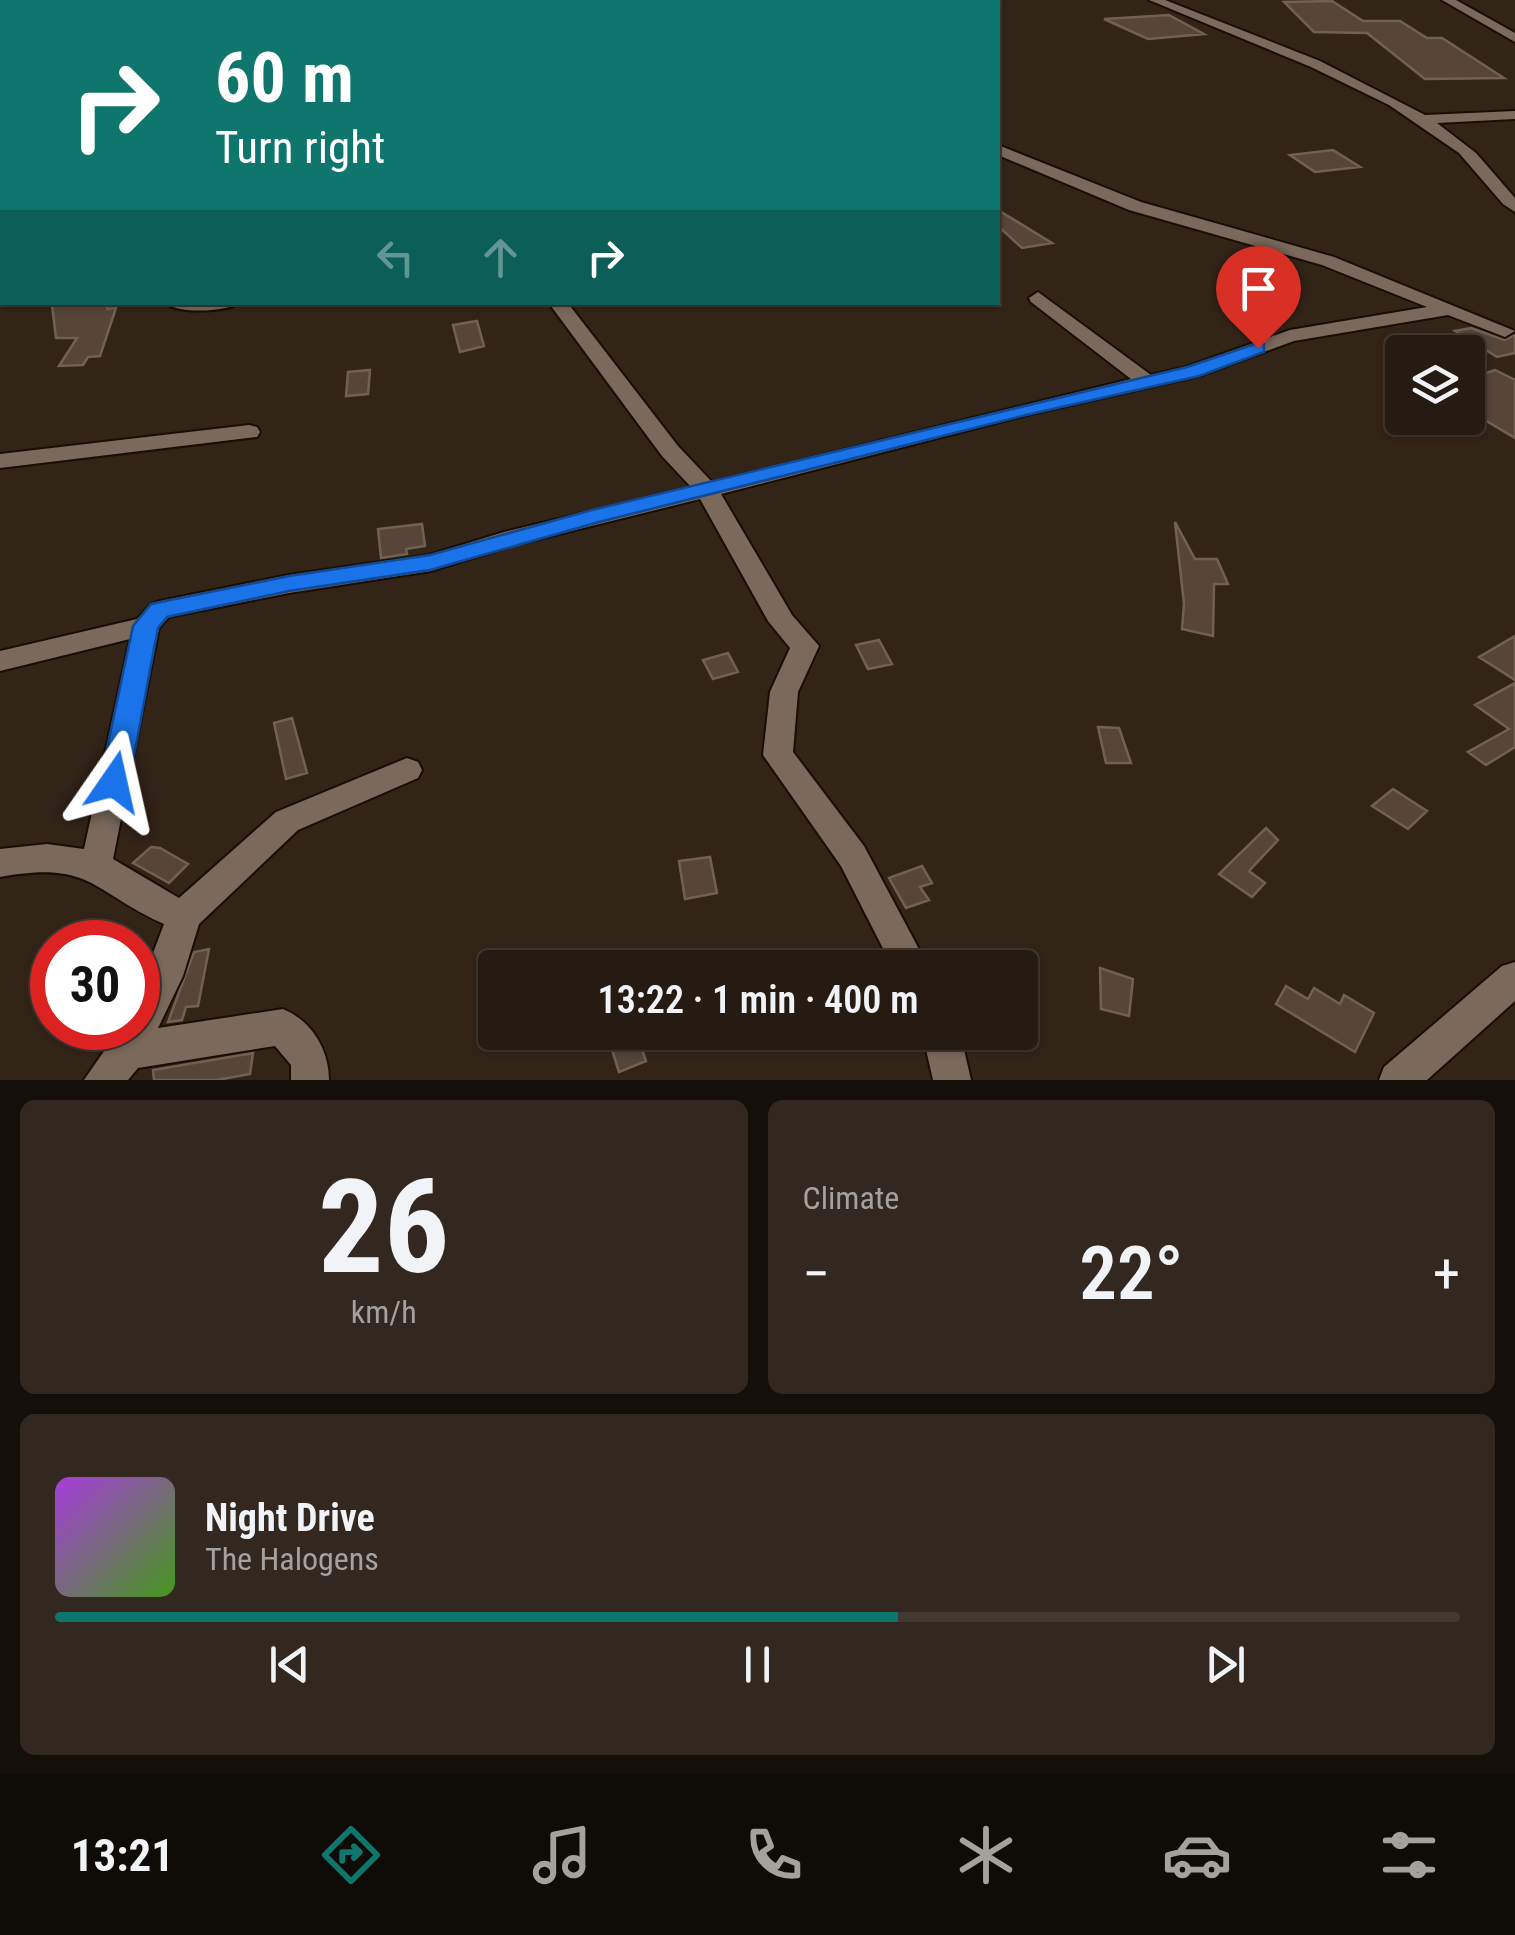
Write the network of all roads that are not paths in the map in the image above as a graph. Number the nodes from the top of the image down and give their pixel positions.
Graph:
1 (1155, 0) edge
2 (1448, 0) edge
3 (1515, 38) edge
4 (1515, 115) edge
5 (1418, 120) junction
6 (1000, 151) edge
7 (1515, 207) edge
8 (1038, 298) dead end
9 (559, 305) edge
10 (1450, 309) junction
11 (1512, 333) edge
12 (1149, 383) junction
13 (250, 432) dead end
14 (0, 461) edge
15 (707, 490) junction
16 (146, 626) junction
17 (0, 661) edge
18 (407, 770) dead end
19 (0, 863) edge
20 (94, 866) junction
21 (184, 916) junction
22 (903, 950) edge
23 (1515, 978) edge
24 (944, 1050) edge
25 (128, 1051) junction
26 (103, 1080) edge
27 (310, 1080) edge
28 (952, 1080) edge
29 (1398, 1080) edge

1 - 5 street
2 - 3 street
4 - 5 street
5 - 7 street
6 - 10 street
8 - 12 street
9 - 15 street
10 - 11 street
10 - 12 street
12 - 15 street
13 - 14 street
15 - 16 street
15 - 22 street
16 - 17 street
16 - 20 street
18 - 21 street
19 - 20 street
20 - 21 street
21 - 25 street
23 - 29 street
24 - 28 street
25 - 26 street
25 - 27 street

